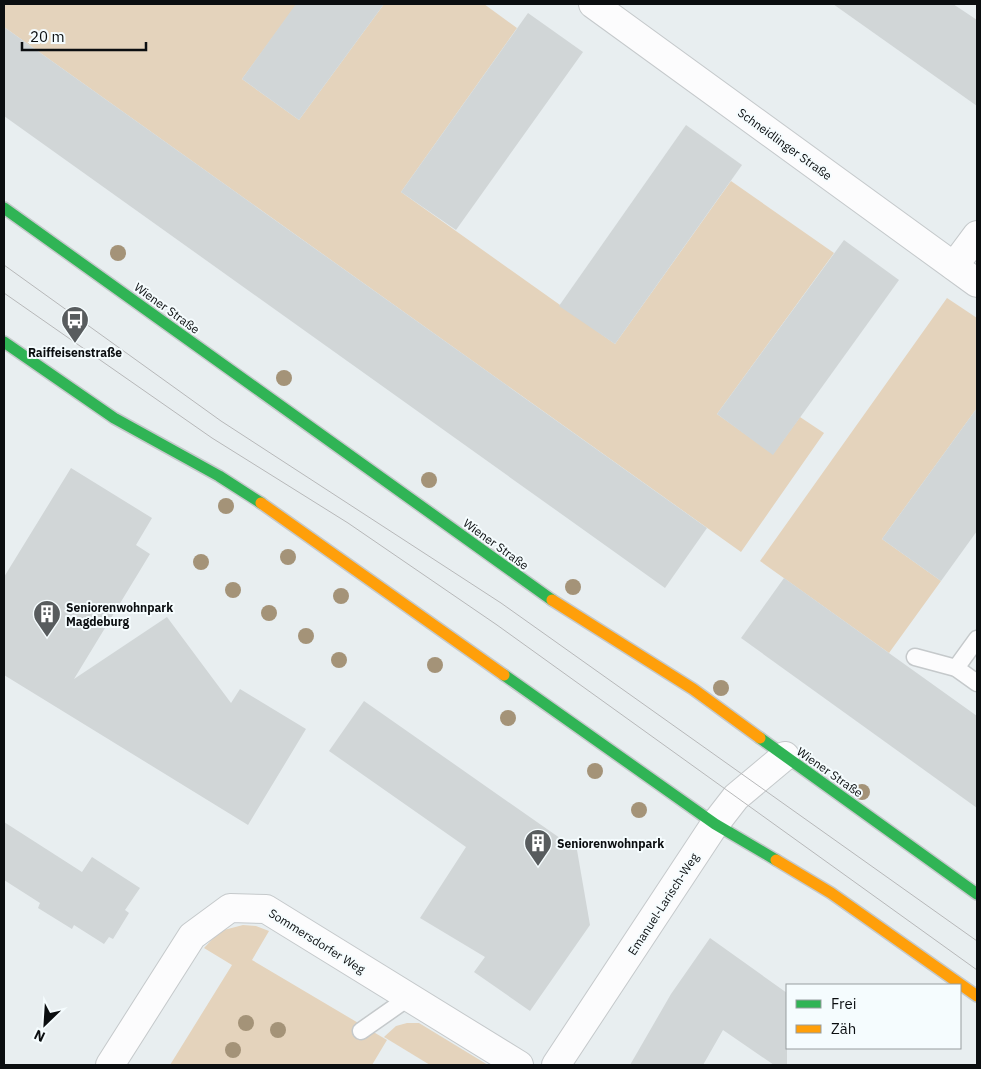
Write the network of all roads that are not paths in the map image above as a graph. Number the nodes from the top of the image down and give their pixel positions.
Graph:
1 (593, 4) edge
2 (4, 208) edge
3 (977, 235) edge
4 (954, 266) junction
5 (977, 283) edge
6 (4, 342) edge
7 (977, 638) edge
8 (915, 657) dead end
9 (956, 668) junction
10 (977, 683) edge
11 (785, 756) junction
12 (715, 824) junction
13 (977, 894) edge
14 (960, 984) edge
15 (961, 985) edge
16 (977, 996) edge
17 (408, 998) junction
18 (361, 1031) dead end
19 (110, 1065) edge
20 (519, 1065) edge
21 (556, 1065) edge

1 - 4 street, Schneidlinger Straße
2 - 11 main road, Wiener Straße
3 - 4 street
4 - 5 street, Schneidlinger Straße
6 - 12 main road
7 - 9 lane
8 - 9 lane
9 - 10 lane
11 - 12 street, Emanuel-Larisch-Weg
11 - 13 main road, Wiener Straße
12 - 14 main road
12 - 21 street, Emanuel-Larisch-Weg
15 - 16 main road
17 - 18 lane
17 - 19 street, Sommersdorfer Weg
17 - 20 street, Sommersdorfer Weg

